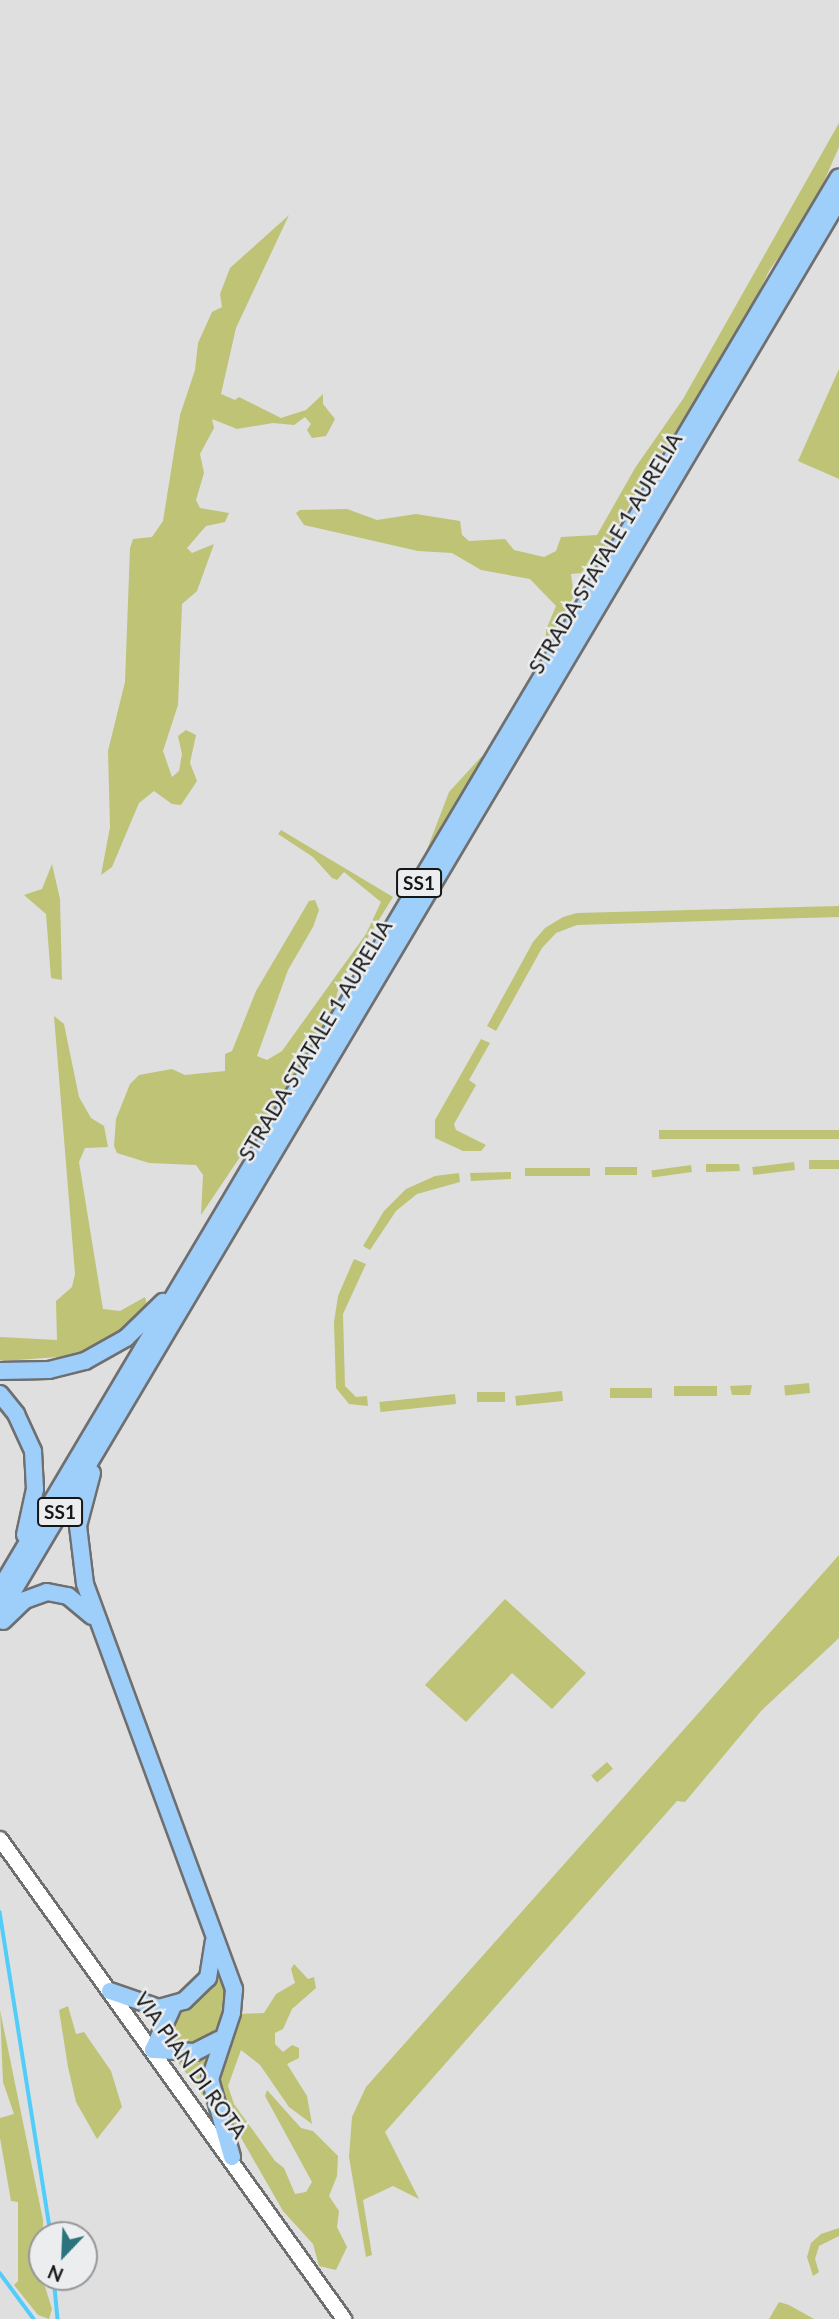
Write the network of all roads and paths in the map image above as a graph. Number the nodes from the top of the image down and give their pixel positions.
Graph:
1 (839, 177) edge
2 (839, 200) edge
3 (192, 1265) junction
4 (0, 1371) edge
5 (0, 1394) edge
6 (120, 1411) junction
7 (12, 1570) junction
8 (0, 1589) edge
9 (0, 1613) edge
10 (95, 1620) junction
11 (0, 1624) edge
12 (0, 1839) edge
13 (214, 1936) junction
14 (110, 1991) junction
15 (173, 2006) junction
16 (219, 2040) junction
17 (153, 2050) junction
18 (232, 2157) junction
19 (344, 2319) edge

1 - 3 highway, STRADA STATALE 1 AURELIA / SS1
2 - 6 highway, STRADA STATALE 1 AURELIA / SS1
3 - 4 highway
3 - 7 highway, STRADA STATALE 1 AURELIA / SS1
5 - 7 highway
6 - 9 highway, STRADA STATALE 1 AURELIA / SS1
6 - 10 highway
7 - 8 highway, STRADA STATALE 1 AURELIA / SS1
10 - 11 highway
10 - 13 highway
12 - 14 main road, VIA PIAN DI ROTA
13 - 15 highway
13 - 16 highway
14 - 15 highway
14 - 17 main road, VIA PIAN DI ROTA
15 - 17 highway
16 - 17 highway
16 - 18 highway
17 - 18 main road, VIA PIAN DI ROTA
18 - 19 main road, VIA PIAN DI ROTA

